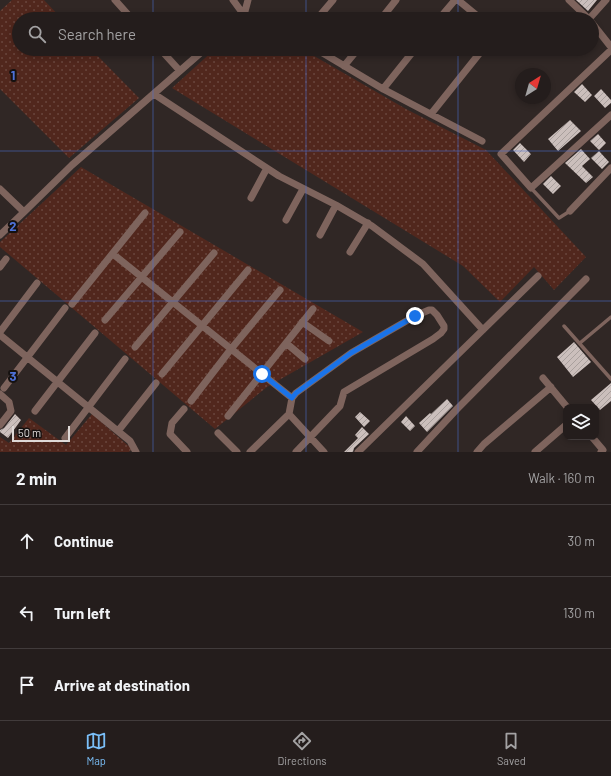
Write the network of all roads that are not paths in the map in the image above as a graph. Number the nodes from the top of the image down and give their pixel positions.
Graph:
1 (115, 0) edge
2 (233, 0) edge
3 (248, 0) edge
4 (333, 0) edge
5 (396, 0) edge
6 (455, 0) edge
7 (458, 0) edge
8 (569, 0) edge
9 (606, 0) edge
10 (126, 12) edge
11 (239, 12) edge
12 (244, 12) edge
13 (323, 12) edge
14 (387, 12) edge
15 (445, 12) edge
16 (473, 12) edge
17 (582, 12) edge
18 (595, 12) edge
19 (599, 32) edge
20 (611, 47) edge
21 (611, 50) edge
22 (166, 56) edge
23 (198, 56) edge
24 (328, 56) edge
25 (352, 56) edge
26 (409, 56) edge
27 (477, 56) edge
28 (344, 66) junction
29 (180, 71) junction
30 (383, 89) junction
31 (154, 94) junction
32 (431, 114) junction
33 (611, 115) edge
34 (482, 140) dead end
35 (267, 168) junction
36 (611, 168) edge
37 (303, 188) junction
38 (532, 188) junction
39 (0, 189) edge
40 (251, 198) dead end
41 (336, 205) junction
42 (570, 211) joint
43 (24, 212) junction
44 (145, 213) dead end
45 (286, 220) dead end
46 (368, 224) junction
47 (180, 232) dead end
48 (0, 235) edge
49 (320, 235) dead end
50 (350, 252) dead end
51 (214, 253) dead end
52 (113, 254) junction
53 (6, 259) dead end
54 (0, 267) edge
55 (248, 270) dead end
56 (538, 276) dead end
57 (142, 277) junction
58 (586, 279) dead end
59 (37, 284) dead end
60 (280, 290) dead end
61 (172, 303) junction
62 (72, 304) dead end
63 (65, 308) dead end
64 (313, 309) dead end
65 (611, 317) edge
66 (105, 320) dead end
67 (302, 322) junction
68 (202, 326) junction
69 (564, 326) dead end
70 (483, 330) junction
71 (0, 332) edge
72 (95, 333) dead end
73 (0, 335) edge
74 (329, 341) dead end
75 (286, 343) junction
76 (580, 343) junction
77 (135, 347) dead end
78 (231, 349) junction
79 (27, 357) junction
80 (125, 359) dead end
81 (305, 359) dead end
82 (162, 374) dead end
83 (262, 374) junction
84 (610, 377) edge
85 (543, 378) dead end
86 (58, 382) junction
87 (156, 383) dead end
88 (551, 387) junction
89 (2, 391) edge
90 (292, 398) junction
91 (191, 401) dead end
92 (565, 404) edge
93 (89, 407) junction
94 (184, 408) dead end
95 (35, 411) dead end
96 (289, 414) junction
97 (228, 416) dead end
98 (0, 425) edge
99 (563, 428) edge
100 (118, 431) junction
101 (218, 433) dead end
102 (65, 438) dead end
103 (310, 438) junction
104 (595, 440) edge
105 (136, 452) edge
106 (187, 452) edge
107 (237, 452) edge
108 (250, 452) edge
109 (296, 452) edge
110 (324, 452) edge
111 (358, 452) edge
112 (417, 452) edge
113 (477, 452) edge
114 (535, 452) edge
115 (601, 452) edge

1 - 10 street
2 - 11 street
3 - 12 street
4 - 13 street
5 - 14 street
6 - 15 street
7 - 16 street
8 - 17 street
9 - 18 street
19 - 20 street
21 - 38 street
22 - 29 street
23 - 29 street
24 - 28 street
25 - 28 street
26 - 30 street
27 - 32 street
28 - 30 street
29 - 31 street
30 - 32 street
31 - 35 street
31 - 43 street
32 - 34 street
33 - 38 street
35 - 37 street
35 - 40 street
36 - 42 street
37 - 41 street
37 - 45 street
38 - 42 lane
39 - 43 street
41 - 46 street
41 - 49 street
43 - 48 street
44 - 52 street
46 - 50 street
46 - 70 street
47 - 57 street
51 - 61 street
52 - 57 street
52 - 62 street
53 - 54 street
55 - 68 street
56 - 70 street
57 - 61 street
57 - 66 street
58 - 112 street
59 - 71 street
60 - 78 street
61 - 68 street
61 - 77 street
63 - 79 street
64 - 67 street
65 - 76 lane
67 - 74 street
67 - 75 street
68 - 78 street
68 - 82 street
69 - 76 lane
70 - 111 street
72 - 86 street
73 - 79 street
75 - 81 street
75 - 83 street
76 - 84 lane
78 - 83 street
78 - 91 street
79 - 86 street
79 - 89 street
80 - 93 street
83 - 90 street
83 - 97 street
85 - 88 street
86 - 93 street
86 - 95 street
87 - 100 street
88 - 92 street
88 - 113 street
89 - 98 street
90 - 96 street
90 - 103 street
93 - 100 street
93 - 102 street
94 - 106 street
96 - 103 street
96 - 108 street
99 - 114 street
100 - 105 street
101 - 107 street
103 - 109 street
103 - 110 street
104 - 115 street

